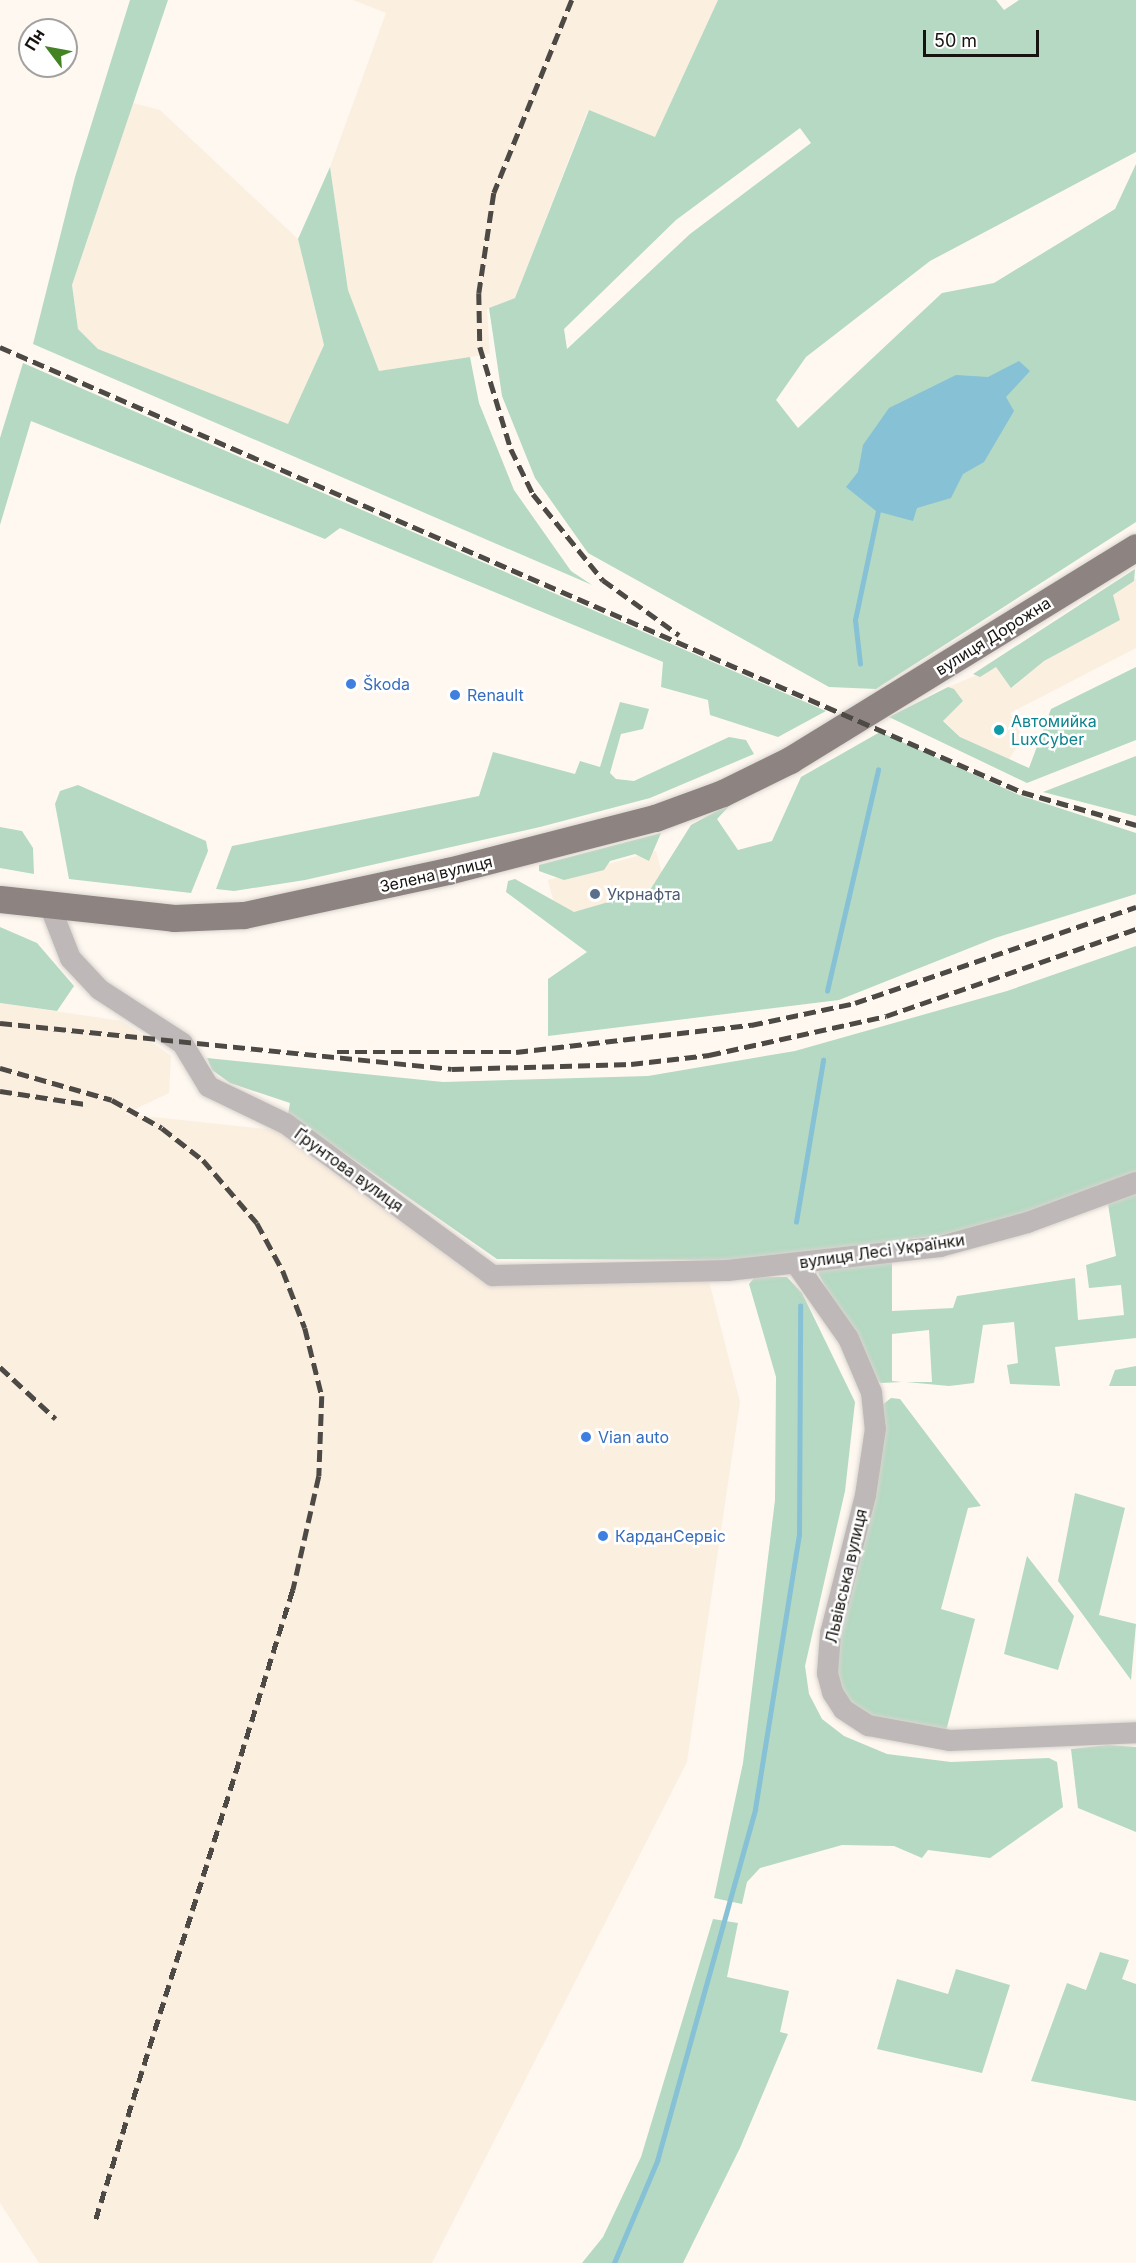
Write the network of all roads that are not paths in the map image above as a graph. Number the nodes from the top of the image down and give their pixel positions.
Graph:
1 (1136, 547) edge
2 (850, 726) joint
3 (0, 899) edge
4 (50, 907) junction
5 (1136, 1182) edge
6 (796, 1264) junction
7 (727, 1270) joint
8 (1136, 1732) edge

1 - 2 main road, вулиця Дорожна
2 - 4 main road, Зелена вулиця
3 - 4 main road, Зелена вулиця
4 - 7 street, Ґрунтова вулиця
5 - 6 street, вулиця Лесі Українки
6 - 7 street, вулиця Лесі Українки
6 - 8 street, Львівська вулиця

